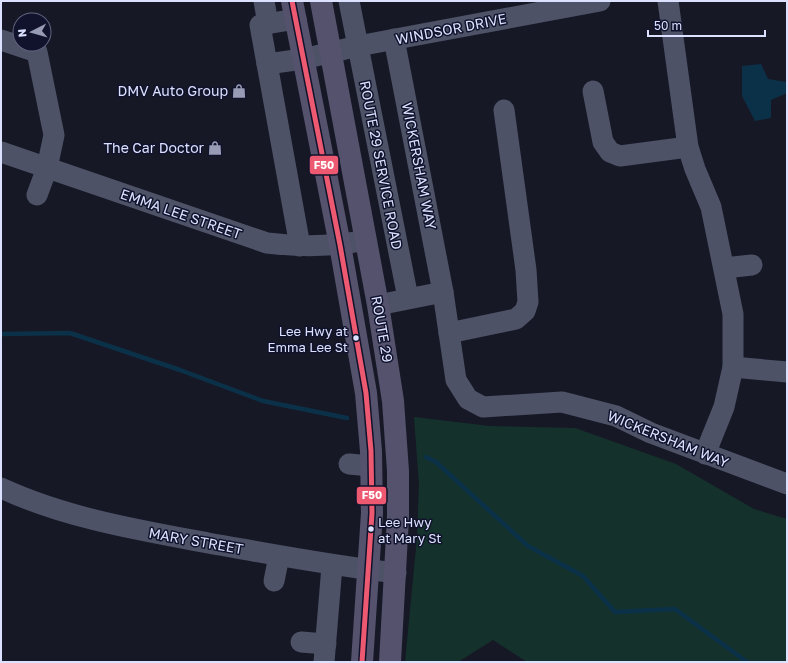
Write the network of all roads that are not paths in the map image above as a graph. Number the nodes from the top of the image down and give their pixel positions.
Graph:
1 (264, 1) edge
2 (321, 1) edge
3 (349, 1) edge
4 (600, 1) edge
5 (668, 1) edge
6 (294, 10) edge
7 (268, 24) junction
8 (394, 39) junction
9 (1, 40) edge
10 (358, 46) junction
11 (331, 52) junction
12 (303, 59) junction
13 (267, 64) junction
14 (593, 91) dead end
15 (504, 110) dead end
16 (688, 146) junction
17 (1, 152) edge
18 (47, 168) junction
19 (37, 195) dead end
20 (366, 240) junction
21 (340, 245) junction
22 (300, 246) junction
23 (752, 265) dead end
24 (724, 268) junction
25 (443, 292) junction
26 (408, 298) junction
27 (378, 305) junction
28 (449, 333) junction
29 (733, 367) junction
30 (787, 372) edge
31 (705, 454) junction
32 (349, 464) dead end
33 (372, 466) junction
34 (787, 484) edge
35 (1, 488) edge
36 (279, 556) junction
37 (327, 559) junction
38 (369, 570) junction
39 (396, 574) junction
40 (274, 581) dead end
41 (301, 642) dead end
42 (325, 653) edge
43 (362, 662) edge
44 (390, 662) edge

1 - 7 street
2 - 11 main road, ROUTE 29
3 - 10 street, ROUTE 29 SERVICE ROAD
4 - 8 street, WINDSOR DRIVE
5 - 16 street
6 - 7 street
6 - 12 main road, ROUTE 29
7 - 13 street
8 - 10 street, WINDSOR DRIVE
8 - 25 street, WICKERSHAM WAY
9 - 18 street
10 - 11 street, WINDSOR DRIVE
10 - 26 street, ROUTE 29 SERVICE ROAD
11 - 12 street, WINDSOR DRIVE
11 - 20 main road, ROUTE 29
12 - 13 street, WINDSOR DRIVE
12 - 21 main road, ROUTE 29
13 - 22 street
14 - 16 street
15 - 28 street
16 - 24 street
17 - 18 street, EMMA LEE STREET
18 - 19 street
18 - 22 street, EMMA LEE STREET
20 - 21 street, EMMA LEE STREET
20 - 27 main road, ROUTE 29
21 - 22 street, EMMA LEE STREET
21 - 33 main road, ROUTE 29
23 - 24 street
24 - 29 street
25 - 26 street
25 - 28 street, WICKERSHAM WAY
26 - 27 street
27 - 39 main road, ROUTE 29
28 - 31 street, WICKERSHAM WAY
29 - 30 street
29 - 31 street
31 - 34 street, WICKERSHAM WAY
32 - 33 street
33 - 38 main road, ROUTE 29
35 - 36 street, MARY STREET
36 - 37 street, MARY STREET
36 - 40 street
37 - 38 street, MARY STREET
37 - 42 street
38 - 39 street, MARY STREET
38 - 43 main road, ROUTE 29
39 - 44 main road, ROUTE 29
41 - 42 street

